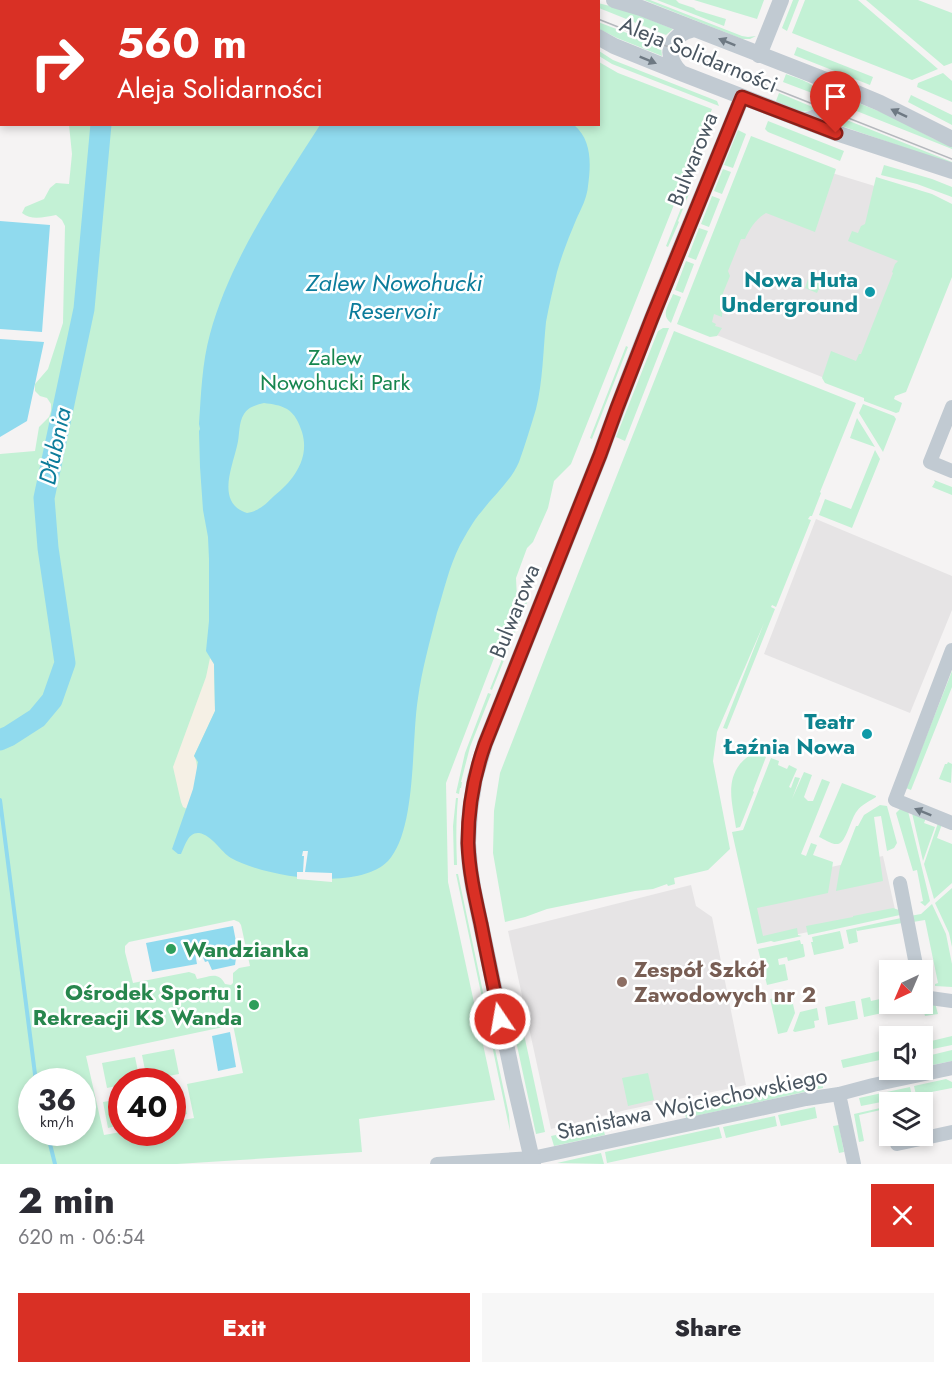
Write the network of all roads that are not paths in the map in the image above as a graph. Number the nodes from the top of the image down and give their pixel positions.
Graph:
1 (614, 0) edge
2 (781, 0) edge
3 (694, 29) junction
4 (600, 38) edge
5 (759, 55) junction
6 (681, 74) junction
7 (818, 77) junction
8 (742, 97) junction
9 (803, 121) junction
10 (952, 138) edge
11 (952, 171) edge
12 (952, 407) edge
13 (952, 471) edge
14 (952, 650) edge
15 (952, 823) edge
16 (900, 883) dead end
17 (915, 960) edge
18 (933, 998) edge
19 (952, 1001) edge
20 (952, 1068) edge
21 (839, 1094) junction
22 (952, 1132) edge
23 (933, 1136) edge
24 (532, 1161) edge
25 (437, 1164) edge
26 (854, 1164) edge

1 - 3 street, Aleja Solidarności
2 - 5 street
5 -> 3 street, Aleja Solidarności
3 - 6 street
4 -> 6 street, Aleja Solidarności
5 - 7 street, Aleja Solidarności
6 - 8 street, Aleja Solidarności
7 - 9 street
10 -> 7 street, Aleja Solidarności
8 - 9 street, Aleja Solidarności
8 - 24 street, Bulwarowa
9 - 11 street, Aleja Solidarności
12 - 13 street
15 -> 14 street
16 - 17 street
18 - 19 street
20 - 21 street, Stanisława Wojciechowskiego
21 - 24 street, Stanisława Wojciechowskiego
21 - 26 street
22 - 23 street
24 - 25 street, Stanisława Wojciechowskiego

